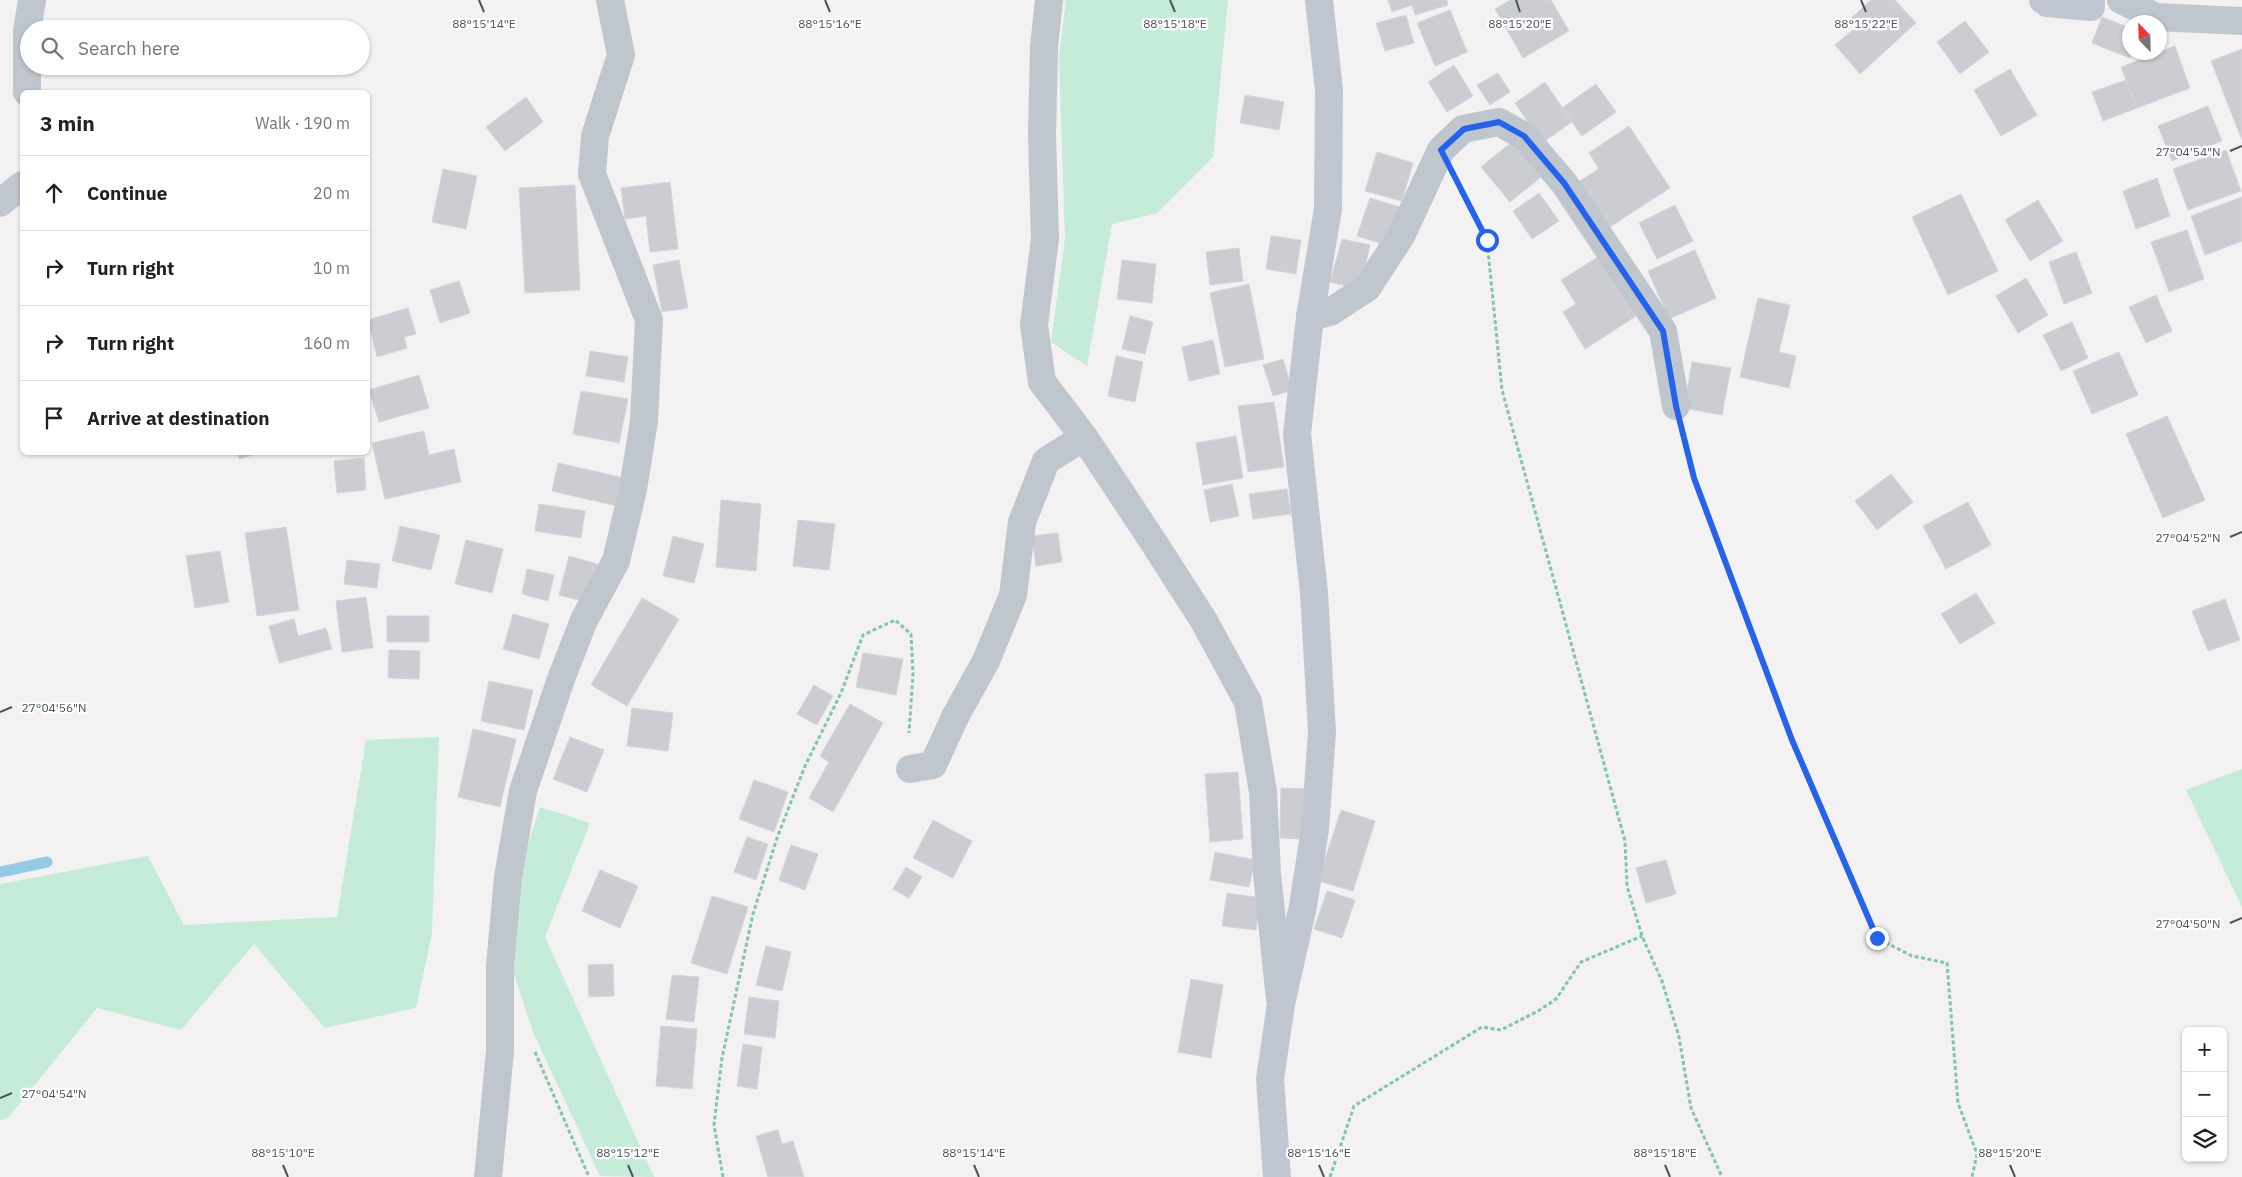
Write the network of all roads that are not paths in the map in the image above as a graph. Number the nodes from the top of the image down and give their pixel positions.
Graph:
1 (32, 0) edge
2 (610, 0) edge
3 (1049, 0) edge
4 (1319, 0) edge
5 (2043, 0) edge
6 (2091, 0) edge
7 (2121, 0) edge
8 (29, 20) edge
9 (2242, 21) edge
10 (27, 75) edge
11 (27, 90) edge
12 (20, 187) edge
13 (0, 203) edge
14 (1310, 317) junction
15 (1676, 406) road end
16 (1084, 437) junction
17 (910, 769) road end
18 (1281, 1004) junction
19 (488, 1177) edge
20 (1277, 1177) edge

1 - 8 street
2 - 19 street
3 - 16 street
4 - 14 main road
5 - 6 main road
7 - 9 street
10 - 11 street
12 - 13 street
14 - 15 street
14 - 18 main road
16 - 17 street
16 - 18 street
18 - 20 main road

